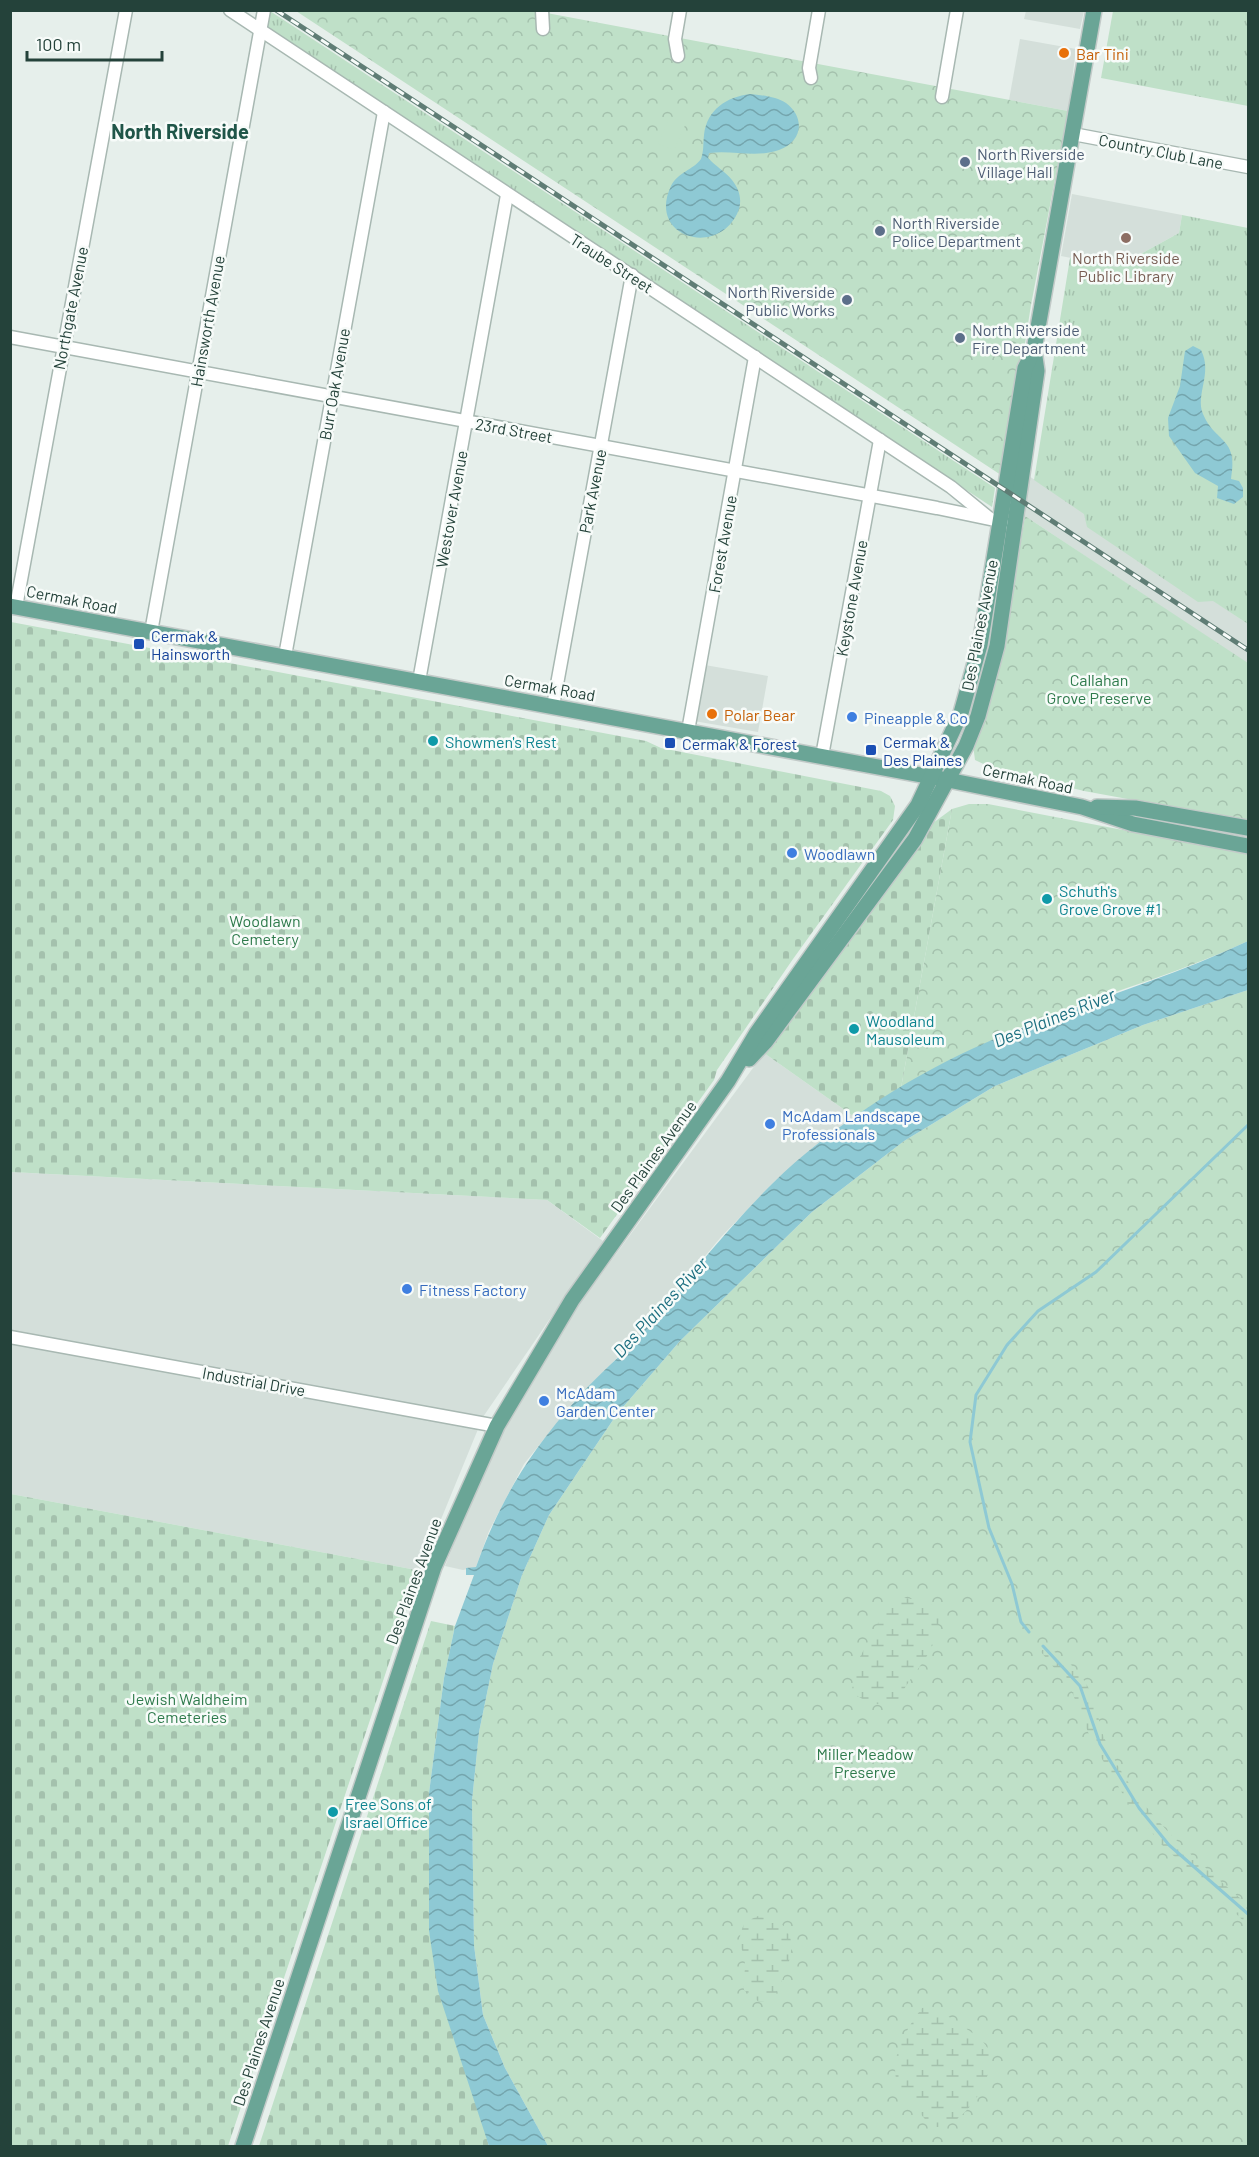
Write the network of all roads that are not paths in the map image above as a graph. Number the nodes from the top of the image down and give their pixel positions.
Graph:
1 (126, 10) edge
2 (230, 10) edge
3 (264, 10) edge
4 (542, 10) edge
5 (680, 10) edge
6 (819, 10) edge
7 (957, 10) edge
8 (1094, 10) edge
9 (543, 29) dead end
10 (260, 31) junction
11 (678, 56) dead end
12 (811, 78) dead end
13 (942, 98) dead end
14 (384, 112) junction
15 (1072, 134) junction
16 (1248, 167) edge
17 (507, 195) junction
18 (632, 275) junction
19 (10, 337) edge
20 (63, 346) junction
21 (756, 357) junction
22 (198, 370) junction
23 (332, 396) junction
24 (466, 421) junction
25 (880, 440) junction
26 (601, 446) junction
27 (735, 471) junction
28 (870, 496) junction
29 (1003, 522) junction
30 (13, 606) edge
31 (151, 632) junction
32 (285, 657) junction
33 (419, 681) junction
34 (553, 706) junction
35 (688, 731) junction
36 (822, 756) junction
37 (932, 777) junction
38 (948, 780) junction
39 (1082, 807) junction
40 (1248, 828) edge
41 (1248, 846) edge
42 (729, 1082) junction
43 (10, 1336) edge
44 (497, 1426) junction
45 (243, 2146) edge

1 - 20 street, Northgate Avenue
2 - 10 street, Traube Street
3 - 10 street, Hainsworth Avenue
4 - 9 street
5 - 11 street
6 - 12 street
7 - 13 street
8 - 15 main road, Des Plaines Avenue
10 - 14 street, Traube Street
10 - 22 street, Hainsworth Avenue
14 - 17 street, Traube Street
14 - 23 street, Burr Oak Avenue
15 - 16 street, Country Club Lane
15 - 29 main road, Des Plaines Avenue
17 - 18 street, Traube Street
17 - 24 street, Westover Avenue
18 - 21 street, Traube Street
18 - 26 street, Park Avenue
19 - 20 street, 23rd Street
20 - 22 street, 23rd Street
20 - 30 street, Northgate Avenue
21 - 25 street, Traube Street
21 - 27 street, Forest Avenue
22 - 23 street, 23rd Street
22 - 31 street, Hainsworth Avenue
23 - 24 street, 23rd Street
23 - 32 street, Burr Oak Avenue
24 - 26 street, 23rd Street
24 - 33 street, Westover Avenue
25 - 28 street, Keystone Avenue
25 - 29 street, Traube Street
26 - 27 street, 23rd Street
26 - 34 street, Park Avenue
27 - 28 street, 23rd Street
27 - 35 street, Forest Avenue
28 - 29 street, 23rd Street
28 - 36 street, Keystone Avenue
29 - 37 main road, Des Plaines Avenue
29 - 38 main road, Des Plaines Avenue
30 - 31 main road, Cermak Road
31 - 32 main road, Cermak Road
32 - 33 main road, Cermak Road
33 - 34 main road, Cermak Road
34 - 35 main road, Cermak Road
35 - 36 main road, Cermak Road
36 - 37 main road, Cermak Road
37 - 38 main road, Cermak Road
37 - 42 main road, Des Plaines Avenue
38 - 39 main road, Cermak Road
38 - 42 main road, Des Plaines Avenue
39 - 40 main road, Cermak Road
39 - 41 main road, Cermak Road
42 - 44 main road, Des Plaines Avenue
43 - 44 street, Industrial Drive
44 - 45 main road, Des Plaines Avenue

